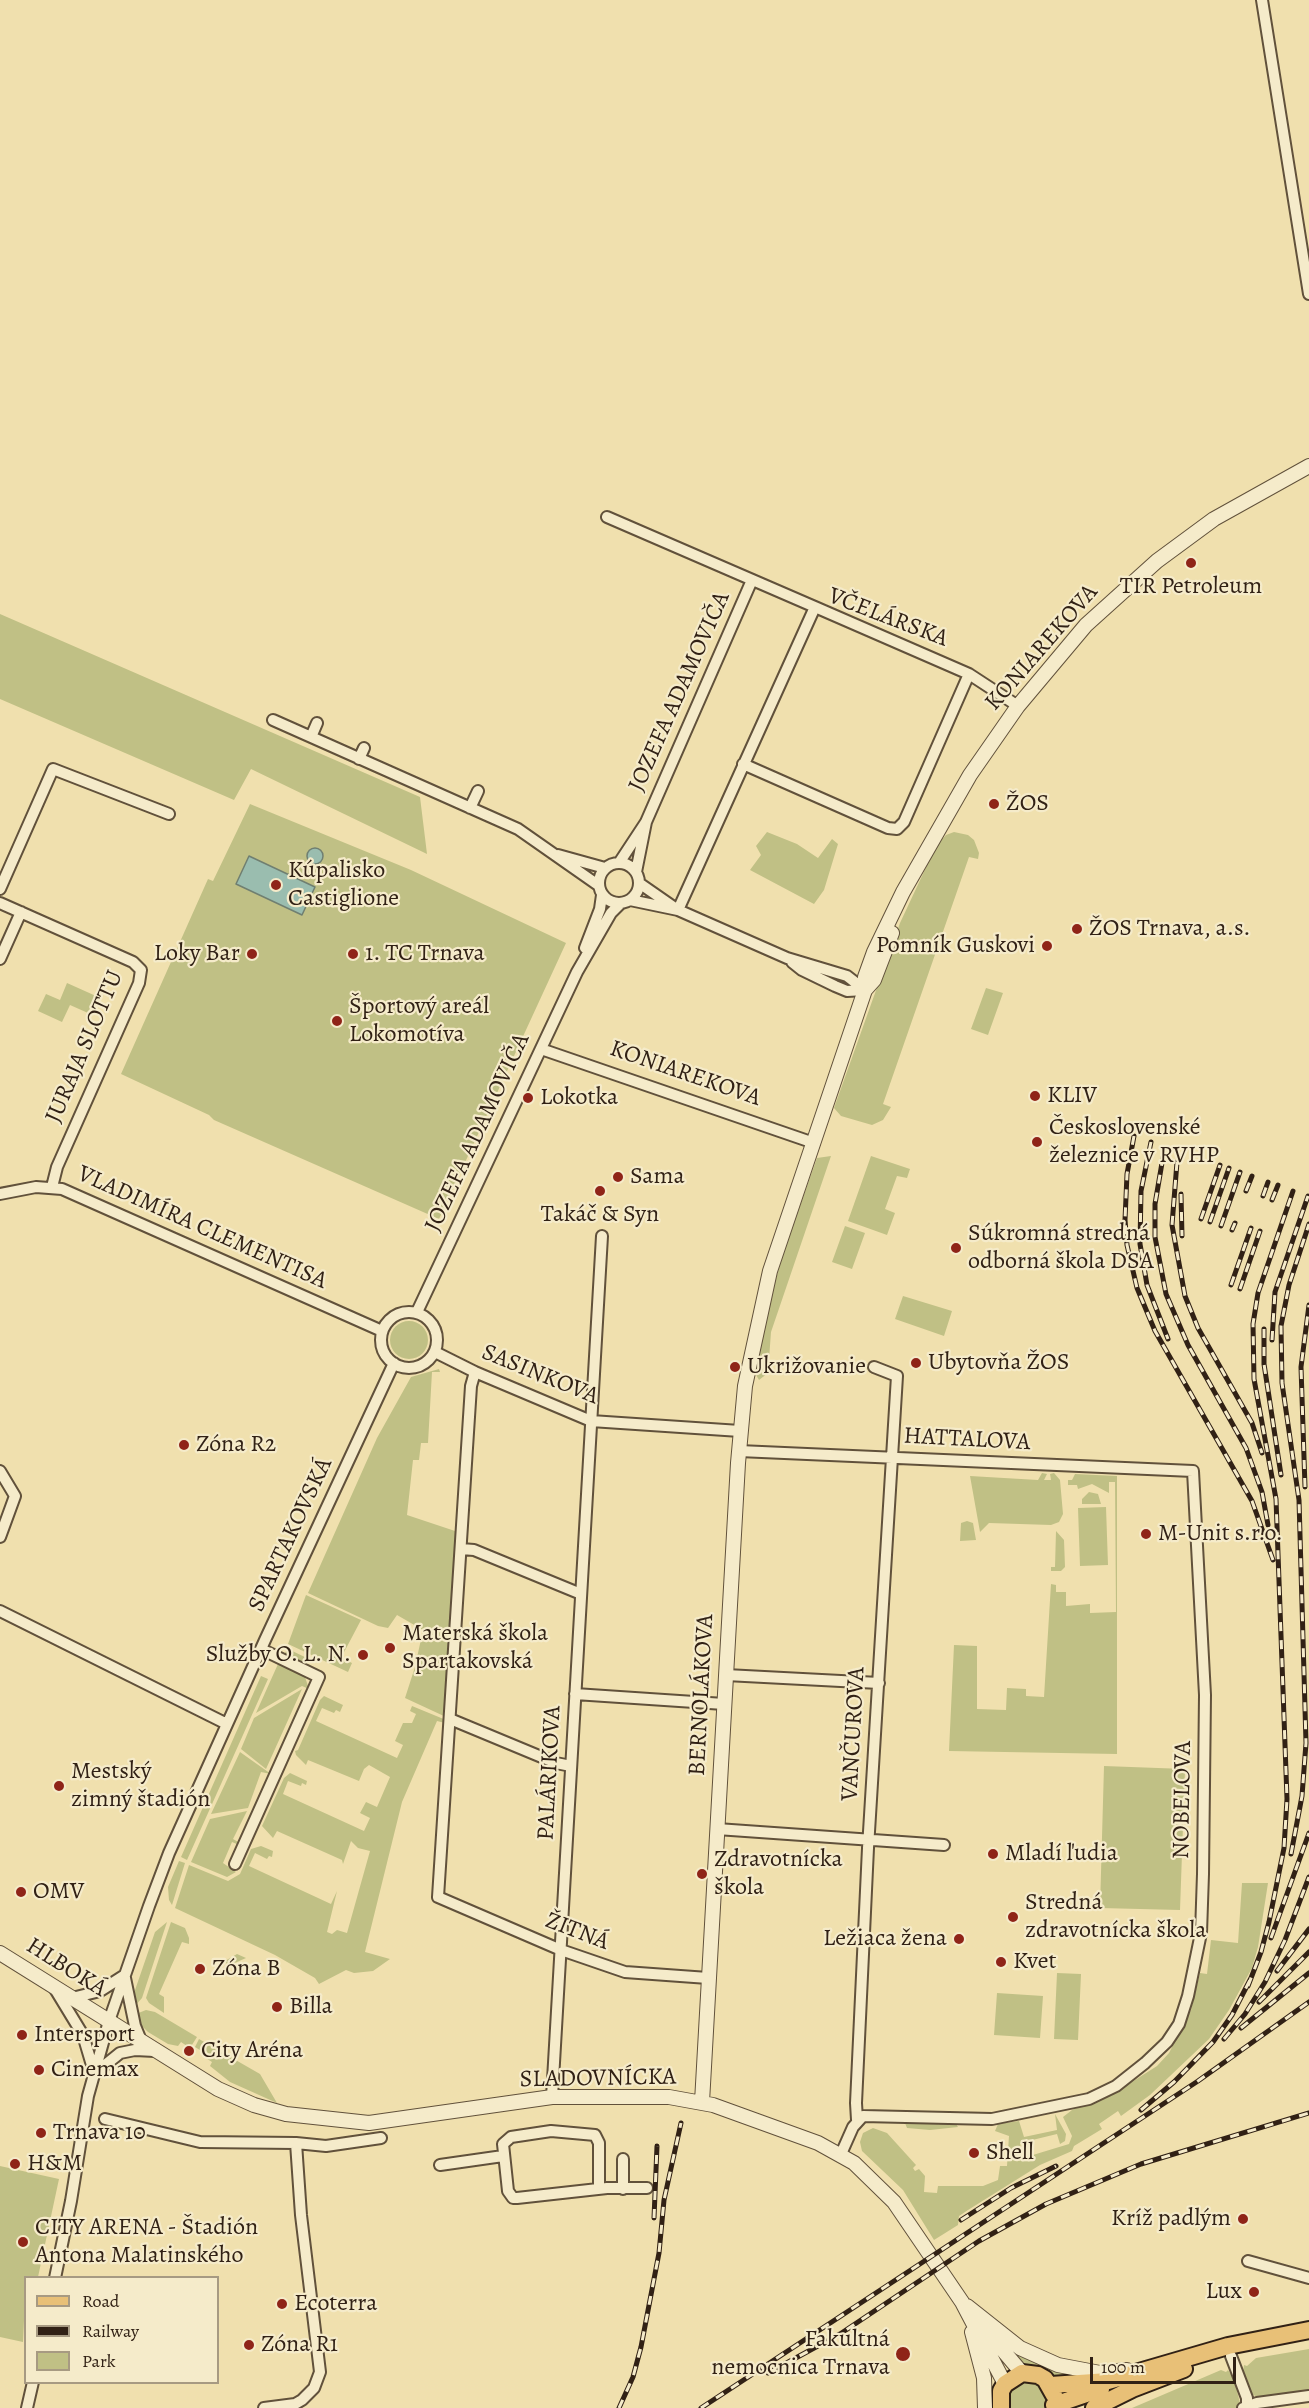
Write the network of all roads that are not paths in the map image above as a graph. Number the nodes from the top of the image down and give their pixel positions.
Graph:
1 (1262, 0) edge
2 (1309, 294) edge
3 (1309, 466) edge
4 (607, 517) dead end
5 (752, 580) junction
6 (815, 607) junction
7 (969, 674) junction
8 (1018, 706) junction
9 (273, 720) dead end
10 (317, 723) dead end
11 (311, 737) junction
12 (364, 748) dead end
13 (359, 759) junction
14 (743, 764) junction
15 (478, 791) dead end
16 (470, 808) junction
17 (169, 814) dead end
18 (646, 822) junction
19 (557, 855) junction
20 (619, 863) junction
21 (918, 867) junction
22 (605, 868) junction
23 (636, 872) junction
24 (639, 883) junction
25 (0, 889) edge
26 (600, 890) junction
27 (625, 902) junction
28 (0, 903) edge
29 (678, 910) junction
30 (21, 912) junction
31 (787, 958) junction
32 (0, 959) edge
33 (870, 964) junction
34 (577, 972) junction
35 (847, 976) junction
36 (865, 990) junction
37 (847, 991) junction
38 (858, 1011) junction
39 (541, 1048) junction
40 (814, 1143) junction
41 (52, 1187) junction
42 (0, 1194) edge
43 (602, 1236) dead end
44 (764, 1292) joint
45 (417, 1312) junction
46 (382, 1331) junction
47 (435, 1352) junction
48 (394, 1363) junction
49 (874, 1367) dead end
50 (475, 1372) junction
51 (591, 1421) junction
52 (740, 1431) junction
53 (739, 1451) junction
54 (892, 1457) junction
55 (0, 1471) edge
56 (1193, 1471) joint
57 (0, 1536) edge
58 (461, 1549) junction
59 (581, 1594) junction
60 (0, 1611) edge
61 (261, 1650) junction
62 (726, 1675) junction
63 (879, 1683) junction
64 (575, 1694) junction
65 (724, 1704) junction
66 (450, 1719) junction
67 (227, 1724) junction
68 (572, 1766) junction
69 (717, 1829) junction
70 (869, 1838) junction
71 (944, 1845) dead end
72 (235, 1864) dead end
73 (561, 1950) junction
74 (0, 1953) edge
75 (125, 1974) junction
76 (708, 1978) junction
77 (53, 1987) junction
78 (72, 1998) junction
79 (109, 2021) junction
80 (142, 2043) junction
81 (155, 2051) junction
82 (94, 2075) junction
83 (552, 2097) junction
84 (702, 2102) junction
85 (105, 2118) dead end
86 (857, 2120) junction
87 (381, 2139) dead end
88 (296, 2143) junction
89 (841, 2154) junction
90 (502, 2156) junction
91 (623, 2159) dead end
92 (440, 2165) dead end
93 (647, 2188) dead end
94 (599, 2189) junction
95 (623, 2189) junction
96 (1248, 2261) dead end
97 (55, 2276) edge
98 (1309, 2278) edge
99 (962, 2302) junction
100 (1309, 2330) edge
101 (1309, 2341) edge
102 (1231, 2356) junction
103 (1170, 2362) junction
104 (1187, 2368) junction
105 (1022, 2373) junction
106 (33, 2384) edge
107 (1005, 2384) junction
108 (1051, 2385) junction
109 (1309, 2396) edge
110 (1054, 2407) edge
111 (1246, 2407) edge
112 (27, 2408) edge
113 (264, 2408) edge
114 (985, 2408) edge
115 (1001, 2408) edge
116 (1094, 2408) edge

1 - 2 street
3 - 8 street, KONIAREKOVA
4 - 5 street
5 - 6 street
5 - 18 street, JOZEFA ADAMOVIČA
6 - 7 street, VČELÁRSKA
6 - 14 street, VČELÁRSKA
7 - 8 street, VČELÁRSKA
7 - 14 street, VČELÁRSKA
8 - 21 street, KONIAREKOVA
9 - 11 street
10 - 11 street
11 - 13 street
12 - 13 street
13 - 16 street
14 - 29 street, VČELÁRSKA
15 - 16 street
16 - 19 street
17 - 25 street
18 - 20 street, JOZEFA ADAMOVIČA
18 - 23 street, JOZEFA ADAMOVIČA
19 - 22 street
19 - 26 street
20 - 22 street
20 - 23 street
21 - 33 street, KONIAREKOVA
21 - 36 street, KONIAREKOVA
22 - 26 street
23 - 24 street
24 - 27 street
24 - 29 street
26 - 27 street
26 - 34 street, JOZEFA ADAMOVIČA
27 - 29 street
27 - 34 street, JOZEFA ADAMOVIČA
28 - 30 street, JURAJA SLOTTU
29 - 31 street
30 - 32 street
30 - 41 street, JURAJA SLOTTU
31 - 35 street
31 - 37 street
33 - 35 street
33 - 36 street, KONIAREKOVA
34 - 39 street, JOZEFA ADAMOVIČA
35 - 36 street
36 - 37 street
36 - 38 street, KONIAREKOVA
37 - 38 street
38 - 40 street, KONIAREKOVA
39 - 40 street, KONIAREKOVA
39 - 45 street, JOZEFA ADAMOVIČA
40 - 44 street, KONIAREKOVA
41 - 42 street, VLADIMÍRA CLEMENTISA
41 - 46 street, VLADIMÍRA CLEMENTISA
43 - 51 street, PALÁRIKOVA
44 - 52 street, BERNOLÁKOVA
45 - 46 street
45 - 47 street
46 - 48 street
47 - 48 street
47 - 50 street, SASINKOVA
48 - 61 street, SPARTAKOVSKÁ
49 - 54 street, VANČUROVA
50 - 51 street, SASINKOVA
50 - 58 street
51 - 52 street, SASINKOVA
51 - 59 street, PALÁRIKOVA
52 - 53 street, BERNOLÁKOVA
53 - 54 street, HATTALOVA
53 - 62 street, BERNOLÁKOVA
54 - 56 street, HATTALOVA
54 - 63 street, VANČUROVA
55 - 57 street
56 - 86 street, NOBELOVA
58 - 59 street
58 - 66 street
59 - 64 street, PALÁRIKOVA
60 - 67 street
61 - 67 street, SPARTAKOVSKÁ
61 - 72 street
62 - 63 street
62 - 65 street, BERNOLÁKOVA
63 - 70 street, VANČUROVA
64 - 65 street
64 - 68 street, PALÁRIKOVA
65 - 69 street, BERNOLÁKOVA
66 - 68 street
66 - 73 street, ŽITNÁ
67 - 75 street, SPARTAKOVSKÁ
68 - 73 street, PALÁRIKOVA
69 - 70 street
69 - 76 street, BERNOLÁKOVA
70 - 71 street
70 - 86 street, VANČUROVA
73 - 76 street, ŽITNÁ
73 - 83 street, PALÁRIKOVA
74 - 77 street, HLBOKÁ
75 - 78 street
75 - 79 street, SPARTAKOVSKÁ
75 - 80 street
76 - 84 street, BERNOLÁKOVA
77 - 78 street, HLBOKÁ
77 - 82 street
78 - 79 street, HLBOKÁ
79 - 80 street, SLADOVNÍCKA
79 - 82 street, SPARTAKOVSKÁ
80 - 81 street, SLADOVNÍCKA
81 - 82 street
81 - 83 street, SLADOVNÍCKA
82 - 97 street, SPARTAKOVSKÁ
83 - 84 street, SLADOVNÍCKA
84 - 89 street, SLADOVNÍCKA
85 - 88 street
86 - 89 street
87 - 88 street
88 - 113 street
89 - 99 street, SLADOVNÍCKA
90 - 92 street
90 - 94 street
90 - 94 street
91 - 95 street
93 - 95 street
94 - 95 street
96 - 98 street
99 - 103 street
99 - 105 street, SLADOVNÍCKA
99 - 107 street, SLADOVNÍCKA
99 - 114 street
100 - 103 main road
101 - 102 main road
102 - 104 main road
102 - 111 street
103 - 108 main road
104 - 110 main road
104 - 116 main road
105 - 107 main road
105 - 108 main road
106 - 112 street
107 - 115 main road
108 - 110 main road
109 - 111 street

